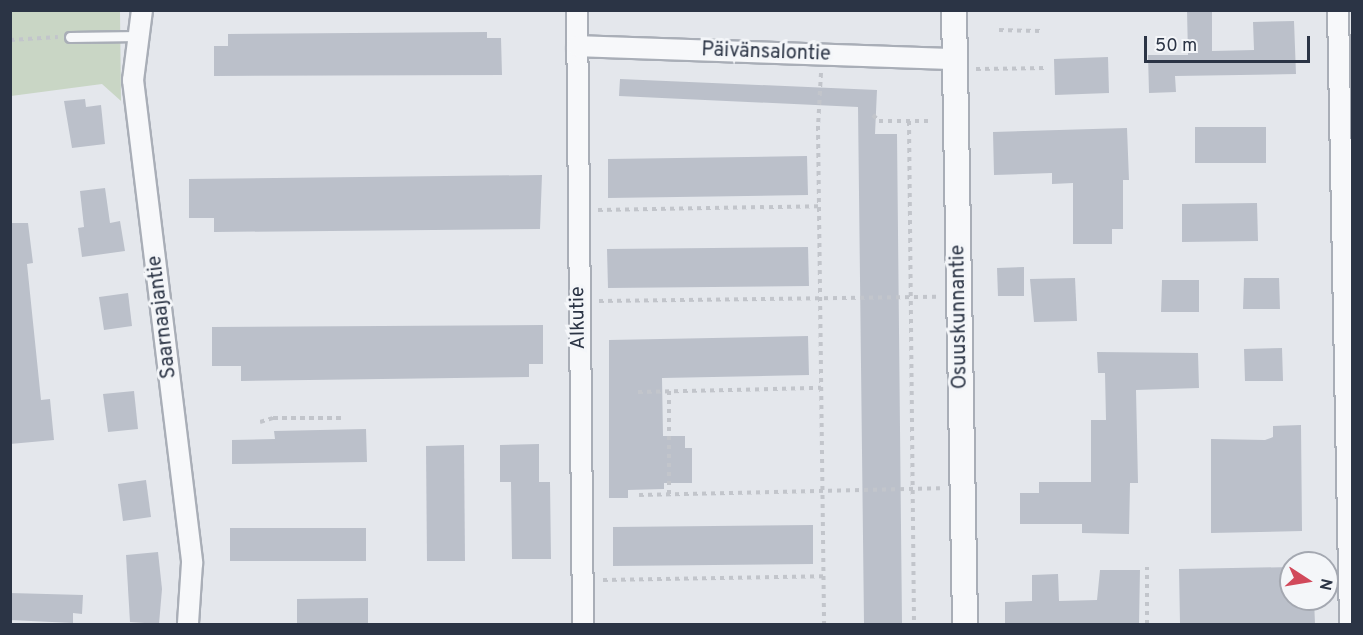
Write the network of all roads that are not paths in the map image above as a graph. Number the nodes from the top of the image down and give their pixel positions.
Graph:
1 (142, 10) edge
2 (577, 10) edge
3 (954, 10) edge
4 (1338, 10) edge
5 (139, 36) junction
6 (70, 38) road end
7 (577, 46) junction
8 (964, 64) junction
9 (1351, 504) edge
10 (188, 624) edge
11 (583, 624) edge
12 (965, 624) edge
13 (1350, 624) edge

1 - 5 street, Saarnaajantie
2 - 7 street, Alkutie
3 - 8 street, Osuuskunnantie
4 - 9 street
5 - 6 lane
5 - 10 street, Saarnaajantie
7 - 8 street, Päivänsalontie
7 - 11 street, Alkutie
8 - 12 street, Osuuskunnantie
9 - 13 street

